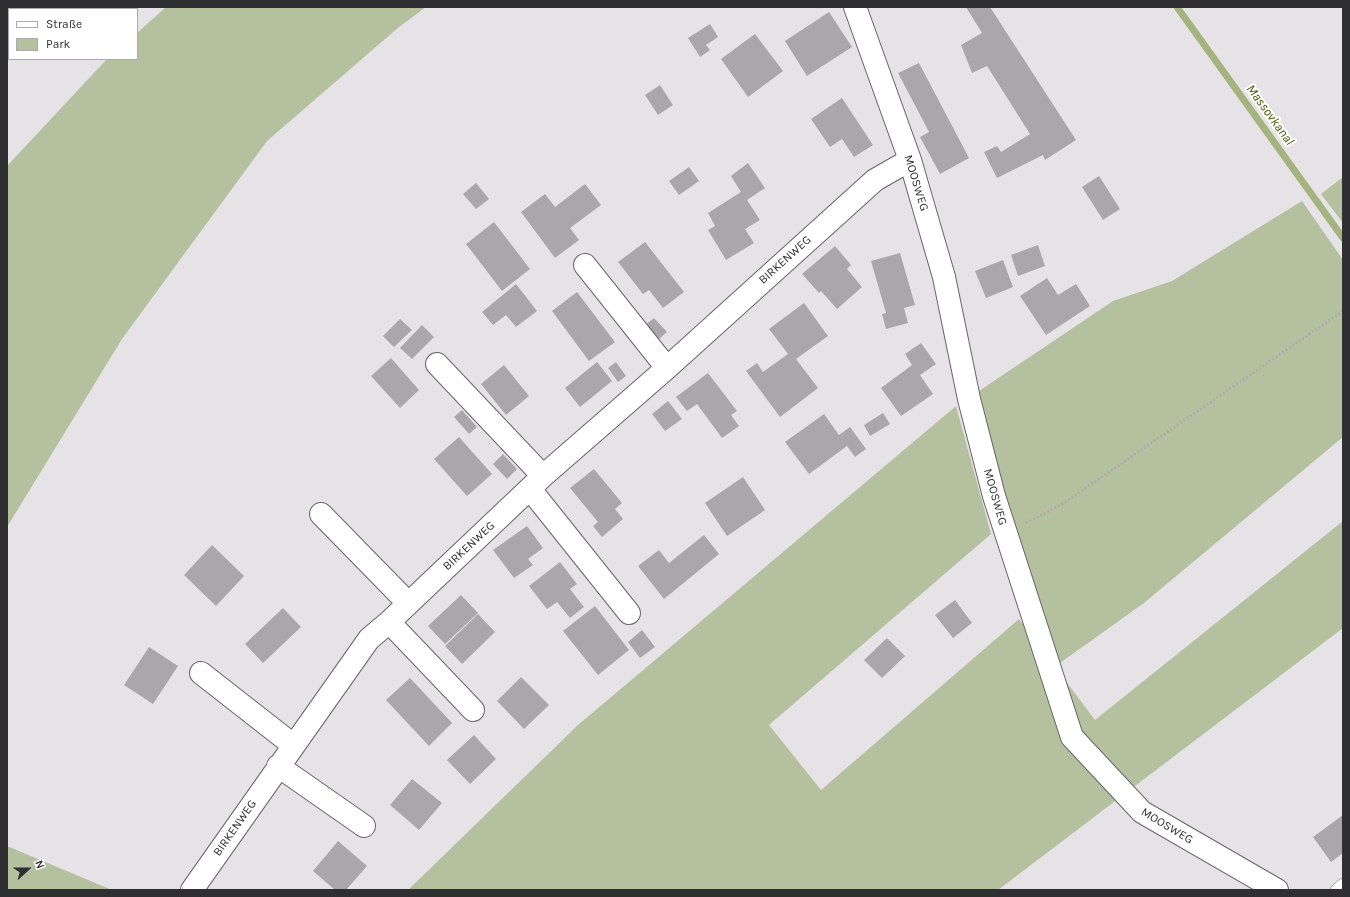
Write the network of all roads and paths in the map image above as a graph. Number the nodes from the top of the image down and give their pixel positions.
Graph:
1 (855, 7) edge
2 (910, 160) junction
3 (586, 265) dead end
4 (1343, 311) edge
5 (437, 364) dead end
6 (667, 368) junction
7 (536, 482) junction
8 (321, 514) dead end
9 (1006, 534) junction
10 (408, 603) junction
11 (629, 613) dead end
12 (389, 622) junction
13 (201, 673) dead end
14 (473, 710) dead end
15 (293, 745) junction
16 (278, 766) junction
17 (364, 826) dead end
18 (1343, 884) edge
19 (192, 890) edge
20 (1276, 890) edge
21 (1336, 890) edge

1 - 2 street, MOOSWEG
2 - 6 street, BIRKENWEG
2 - 9 street, MOOSWEG
3 - 6 street
4 - 9 path
5 - 7 street
6 - 7 street, BIRKENWEG
7 - 10 street, BIRKENWEG
7 - 11 street
8 - 10 street
9 - 20 street, MOOSWEG
10 - 12 street, BIRKENWEG
12 - 14 street
12 - 15 street, BIRKENWEG
13 - 15 street
15 - 16 street, BIRKENWEG
16 - 17 street
16 - 19 street, BIRKENWEG
18 - 21 lane

